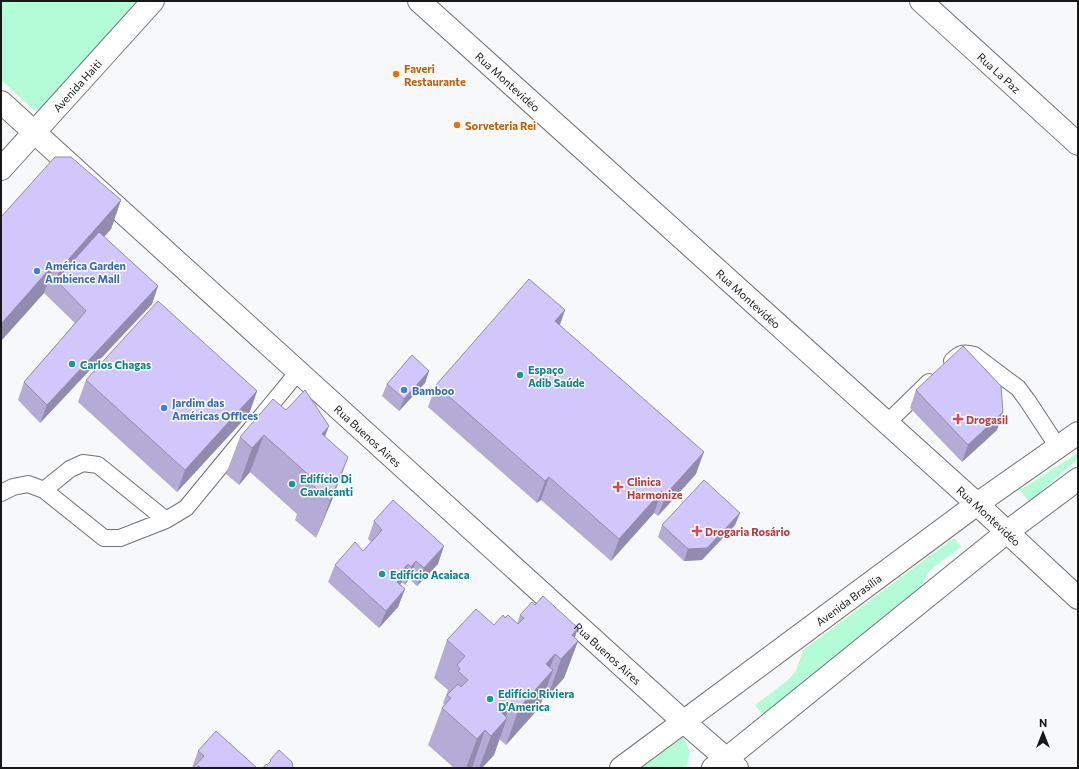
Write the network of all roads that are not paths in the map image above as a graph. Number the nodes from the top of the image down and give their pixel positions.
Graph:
1 (153, 1) edge
2 (418, 1) edge
3 (921, 1) edge
4 (1, 102) edge
5 (35, 132) junction
6 (1078, 144) edge
7 (1, 169) edge
8 (298, 372) junction
9 (887, 423) junction
10 (1078, 433) edge
11 (1058, 447) junction
12 (1078, 479) edge
13 (44, 490) junction
14 (1, 493) edge
15 (977, 504) junction
16 (166, 520) junction
17 (1007, 532) junction
18 (1078, 598) edge
19 (684, 722) junction
20 (725, 765) edge
21 (621, 768) edge

1 - 5 street, Avenida Haiti
2 - 9 street, Rua Montevidéo
3 - 6 street, Rua La Paz
4 - 5 street, Rua Buenos Aires
5 - 7 street, Avenida Haiti
5 - 8 street, Rua Buenos Aires
8 - 16 lane
8 - 19 street, Rua Buenos Aires
9 - 11 lane
9 - 15 street, Rua Montevidéo
10 - 11 street, Avenida Brasília
11 - 15 street, Avenida Brasília
12 - 17 street
13 - 14 lane
13 - 16 lane
13 - 16 lane
15 - 17 street, Rua Montevidéo
15 - 19 street, Avenida Brasília
17 - 18 street, Rua Montevidéo
17 - 20 street
19 - 20 street, Rua Buenos Aires
19 - 21 street, Avenida Brasília

